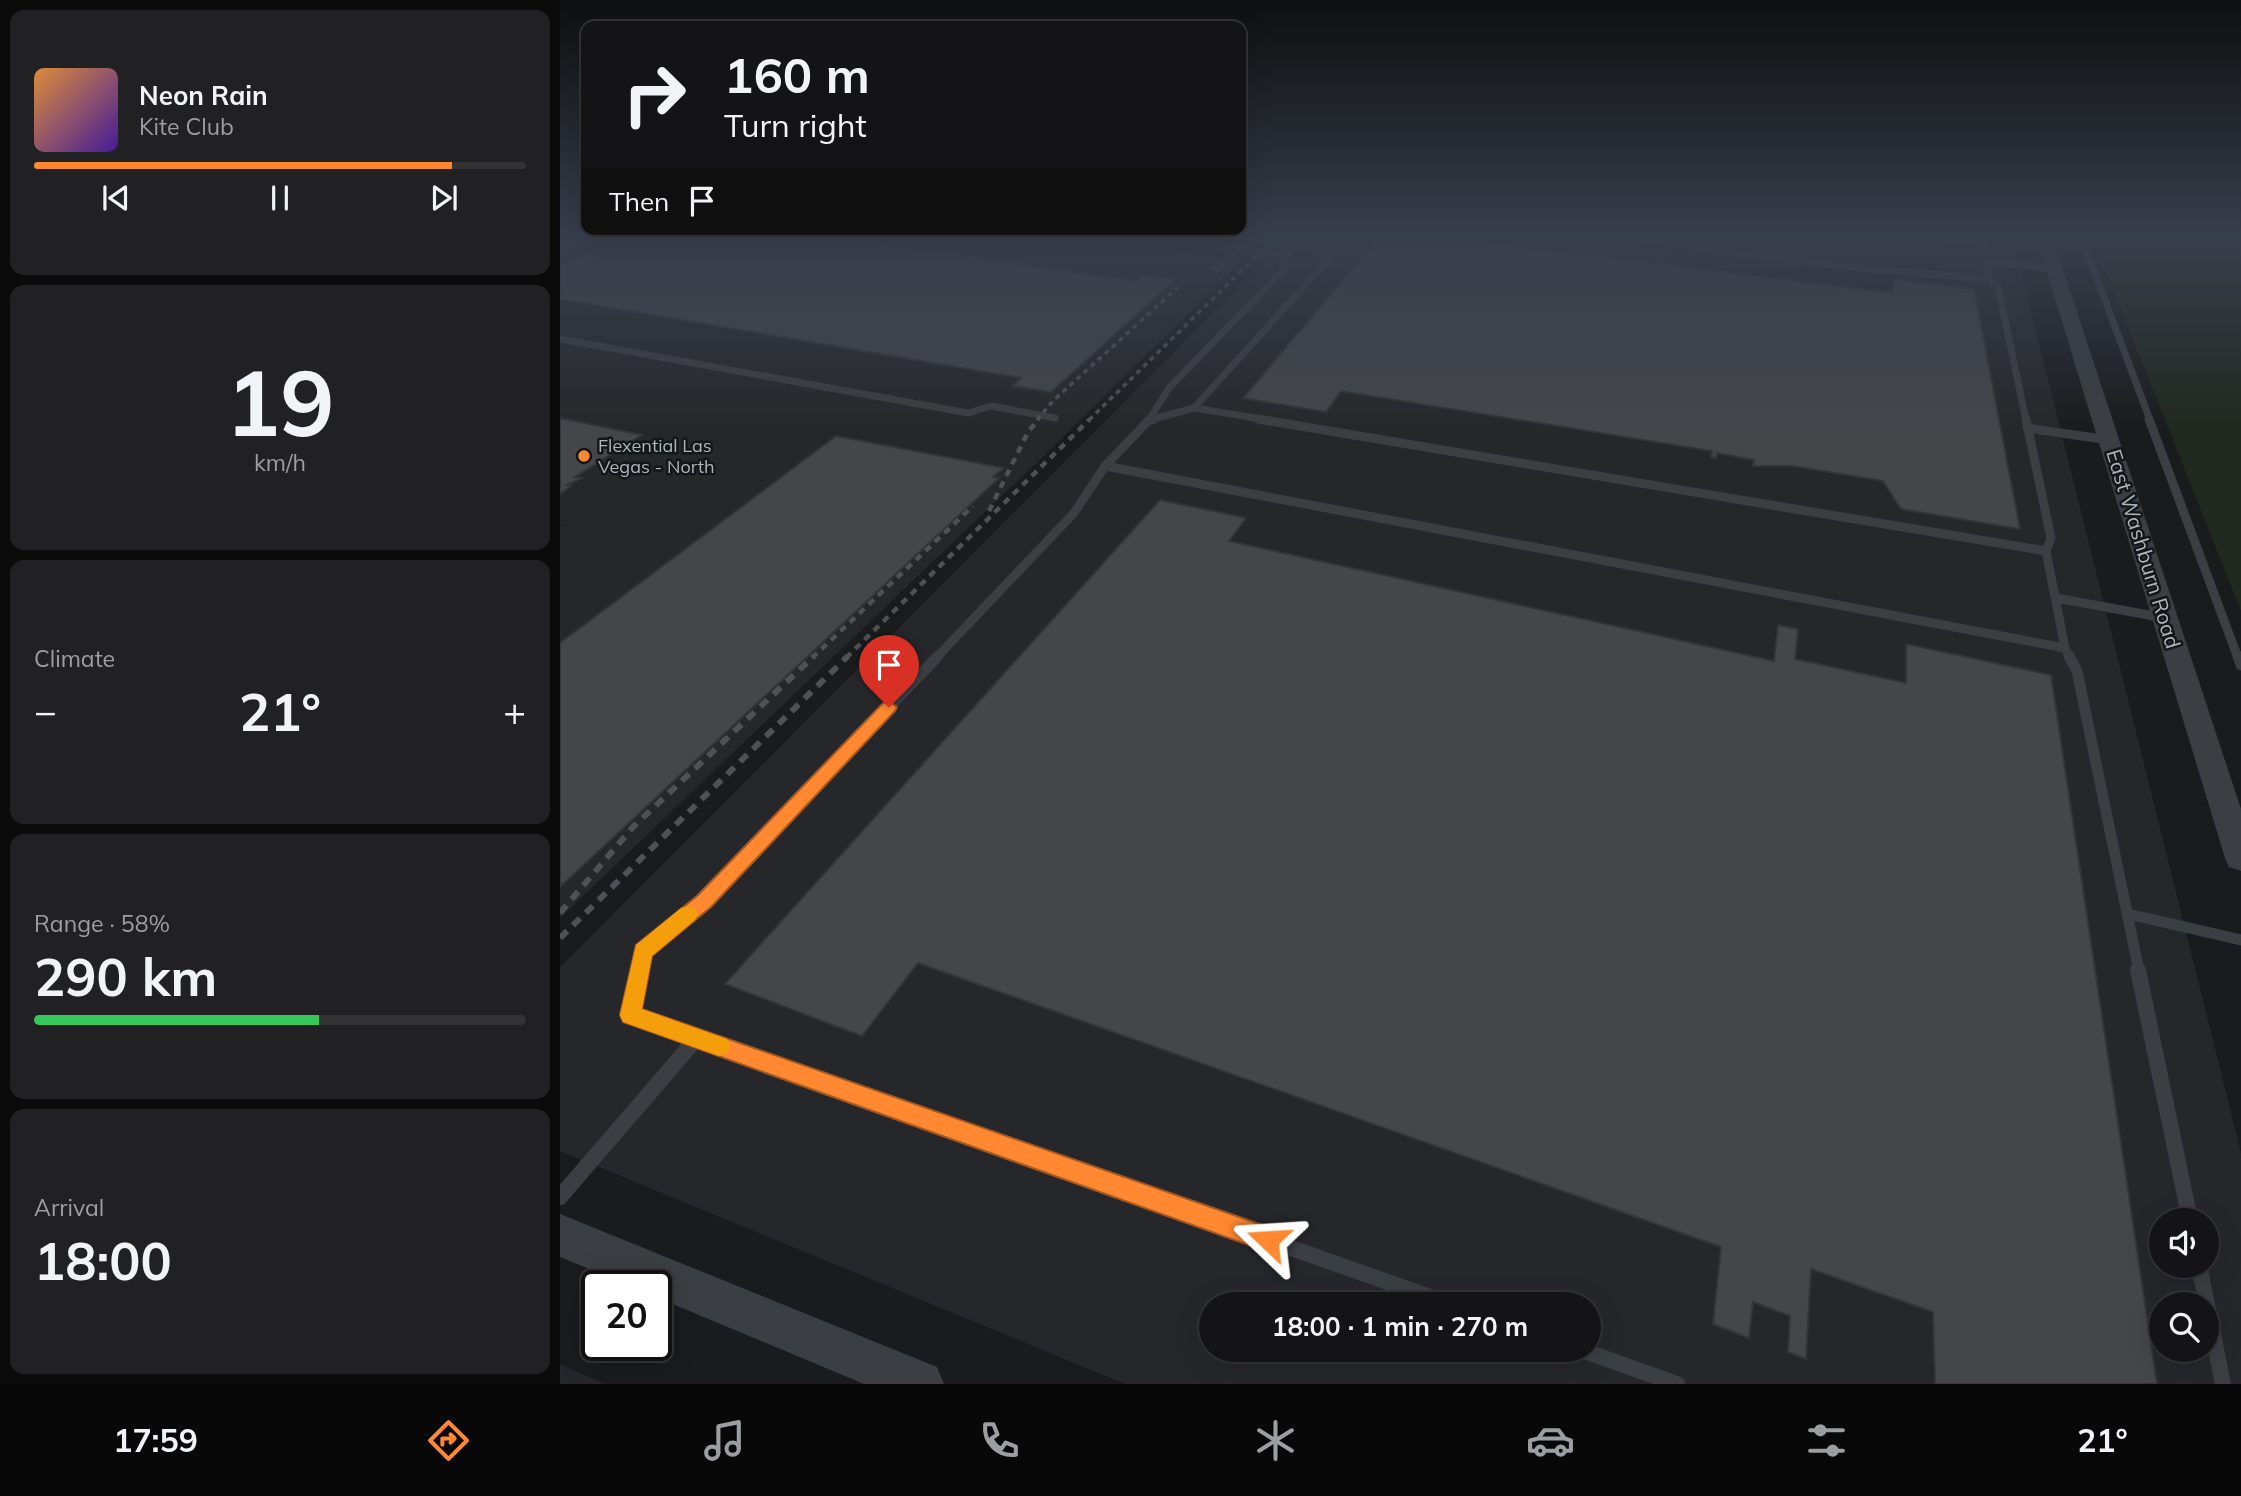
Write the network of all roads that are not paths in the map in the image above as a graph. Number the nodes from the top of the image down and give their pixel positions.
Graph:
1 (1251, 304) edge
2 (1289, 304) edge
3 (2001, 304) edge
4 (2065, 304) edge
5 (2106, 304) edge
6 (560, 339) edge
7 (1194, 408) junction
8 (1055, 418) dead end
9 (1149, 420) junction
10 (2027, 428) junction
11 (2109, 440) junction
12 (1105, 466) junction
13 (2046, 551) junction
14 (2056, 598) junction
15 (2165, 618) junction
16 (2065, 648) junction
17 (2241, 665) edge
18 (2241, 858) edge
19 (2128, 914) junction
20 (2241, 940) edge
21 (697, 1038) junction
22 (560, 1197) edge
23 (2188, 1208) edge
24 (560, 1235) edge
25 (2202, 1278) edge
26 (1416, 1292) edge
27 (1601, 1357) edge
28 (920, 1384) edge
29 (1677, 1384) edge
30 (2223, 1384) edge

1 - 9 lane
2 - 7 lane
3 - 10 lane
4 - 11 street, East Washburn Road
5 - 17 lane
6 - 8 lane
7 - 9 lane
7 - 13 lane
9 - 12 lane
10 - 11 lane
10 - 13 lane
11 - 15 street, East Washburn Road
12 - 16 lane
12 - 21 lane
13 - 14 lane
14 - 15 lane
14 - 16 lane
15 - 18 street, East Washburn Road
16 - 19 lane
19 - 20 lane
19 - 23 lane
21 - 22 lane
21 - 26 lane
24 - 28 street
25 - 30 lane
27 - 29 lane

